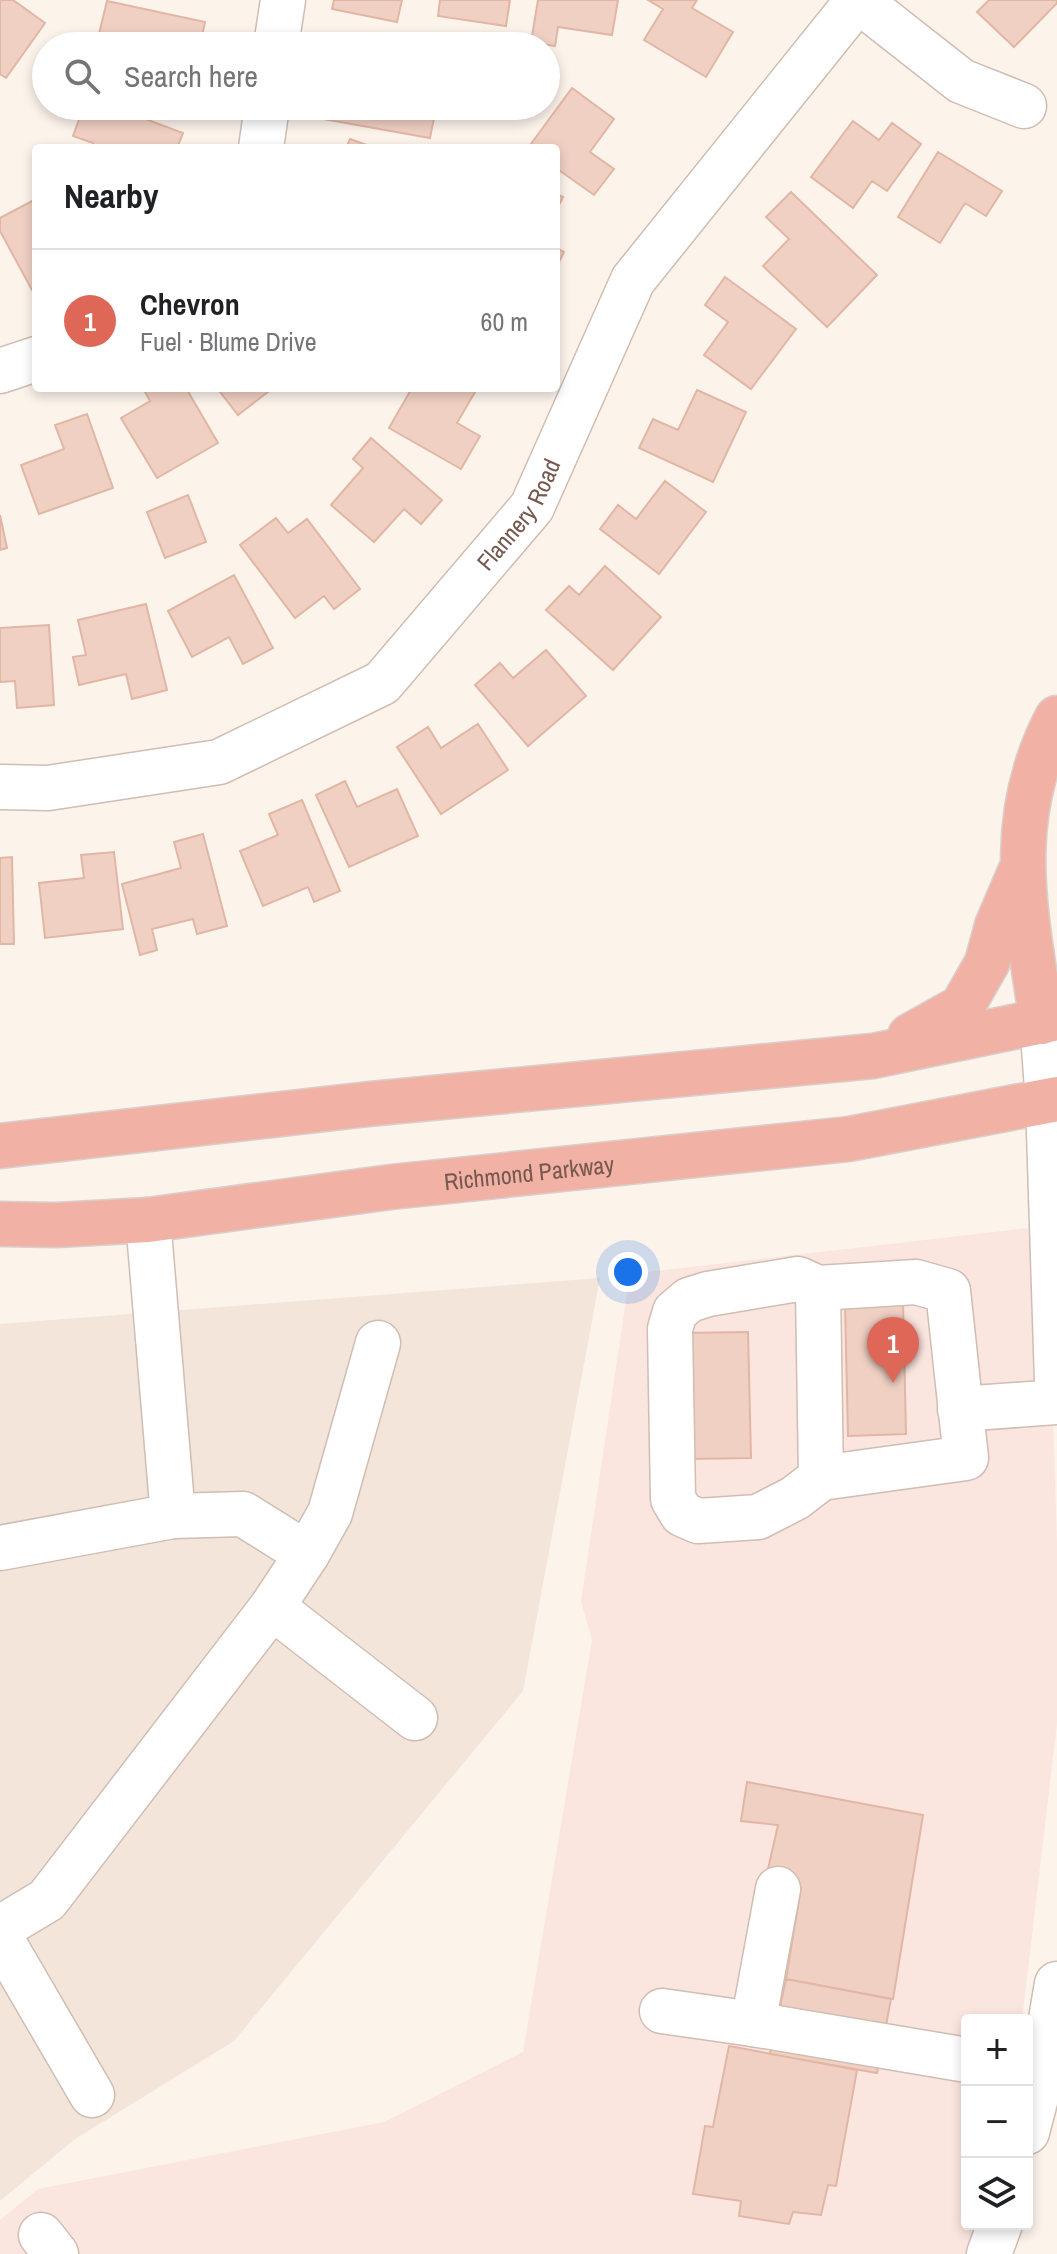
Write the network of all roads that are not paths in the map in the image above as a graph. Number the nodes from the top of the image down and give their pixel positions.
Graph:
1 (283, 0) edge
2 (858, 0) edge
3 (278, 32) edge
4 (1024, 106) dead end
5 (265, 120) edge
6 (262, 144) edge
7 (32, 360) edge
8 (0, 371) edge
9 (1057, 718) edge
10 (0, 787) edge
11 (1021, 870) junction
12 (1049, 1020) edge
13 (873, 1056) junction
14 (1053, 1100) edge
15 (0, 1146) edge
16 (148, 1220) junction
17 (0, 1224) edge
18 (818, 1288) junction
19 (378, 1343) dead end
20 (1057, 1381) edge
21 (1057, 1402) edge
22 (960, 1409) junction
23 (821, 1478) junction
24 (173, 1516) junction
25 (0, 1548) edge
26 (307, 1554) junction
27 (272, 1607) junction
28 (415, 1718) dead end
29 (778, 1889) dead end
30 (0, 1928) edge
31 (0, 1937) edge
32 (1057, 1984) edge
33 (662, 2011) dead end
34 (753, 2024) junction
35 (961, 2059) edge
36 (1034, 2076) edge
37 (92, 2095) dead end
38 (998, 2230) edge
39 (989, 2254) edge

1 - 3 street
2 - 4 street
2 - 10 street, Flannery Road
5 - 6 street
7 - 8 street
9 - 11 highway
11 - 12 highway
11 - 13 highway
12 - 13 highway
12 - 14 street
13 - 15 highway
14 - 16 highway, Richmond Parkway
14 - 20 street
16 - 17 highway, Richmond Parkway
16 - 24 street
18 - 22 street
18 - 23 street
18 - 23 street
19 - 26 street
21 - 22 street
22 - 23 street
24 - 25 street
24 - 26 street
26 - 27 street
27 - 28 street
27 - 30 street
29 - 34 street
31 - 37 street
32 - 36 street
33 - 34 street
34 - 35 street
38 - 39 street

